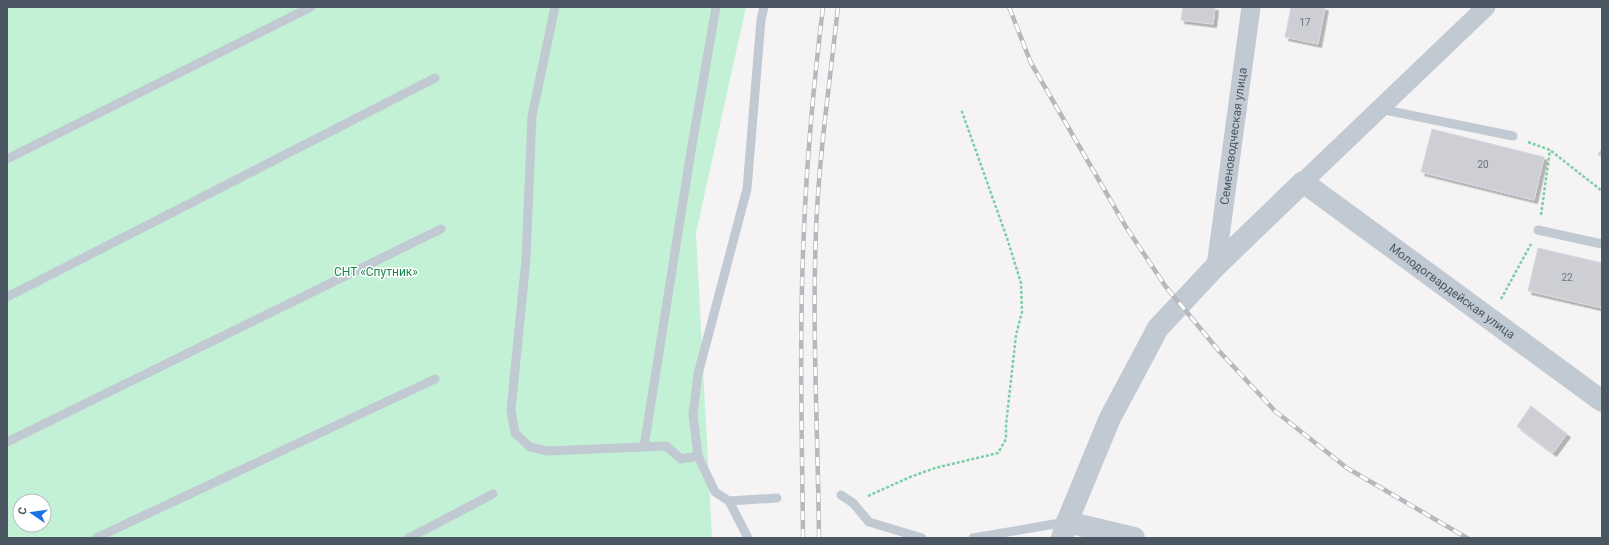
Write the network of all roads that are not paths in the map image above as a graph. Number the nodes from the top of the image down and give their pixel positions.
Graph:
1 (311, 7) edge
2 (555, 7) edge
3 (716, 7) edge
4 (764, 7) edge
5 (1251, 7) edge
6 (1486, 7) edge
7 (435, 78) dead end
8 (1379, 109) junction
9 (1513, 136) road end
10 (7, 159) edge
11 (1303, 182) junction
12 (441, 229) dead end
13 (1538, 230) dead end
14 (1602, 244) edge
15 (1216, 266) junction
16 (7, 297) edge
17 (435, 379) dead end
18 (1602, 401) edge
19 (7, 442) edge
20 (644, 447) junction
21 (698, 456) junction
22 (493, 494) dead end
23 (841, 495) dead end
24 (777, 498) dead end
25 (729, 501) junction
26 (1065, 530) edge
27 (96, 538) edge
28 (409, 538) edge
29 (748, 538) edge
30 (922, 538) edge
31 (973, 538) edge
32 (1134, 538) edge

1 - 10 lane
2 - 20 lane
3 - 20 lane
4 - 21 lane
5 - 15 street, Семеноводческая улица
6 - 8 street
7 - 16 lane
8 - 9 lane
8 - 11 street
11 - 15 street
11 - 18 street, Молодогвардейская улица
12 - 19 lane
13 - 14 lane
15 - 26 street
17 - 27 lane
20 - 21 lane
21 - 25 lane
22 - 28 lane
23 - 30 lane
24 - 25 lane
25 - 29 lane
26 - 31 lane
26 - 32 street

